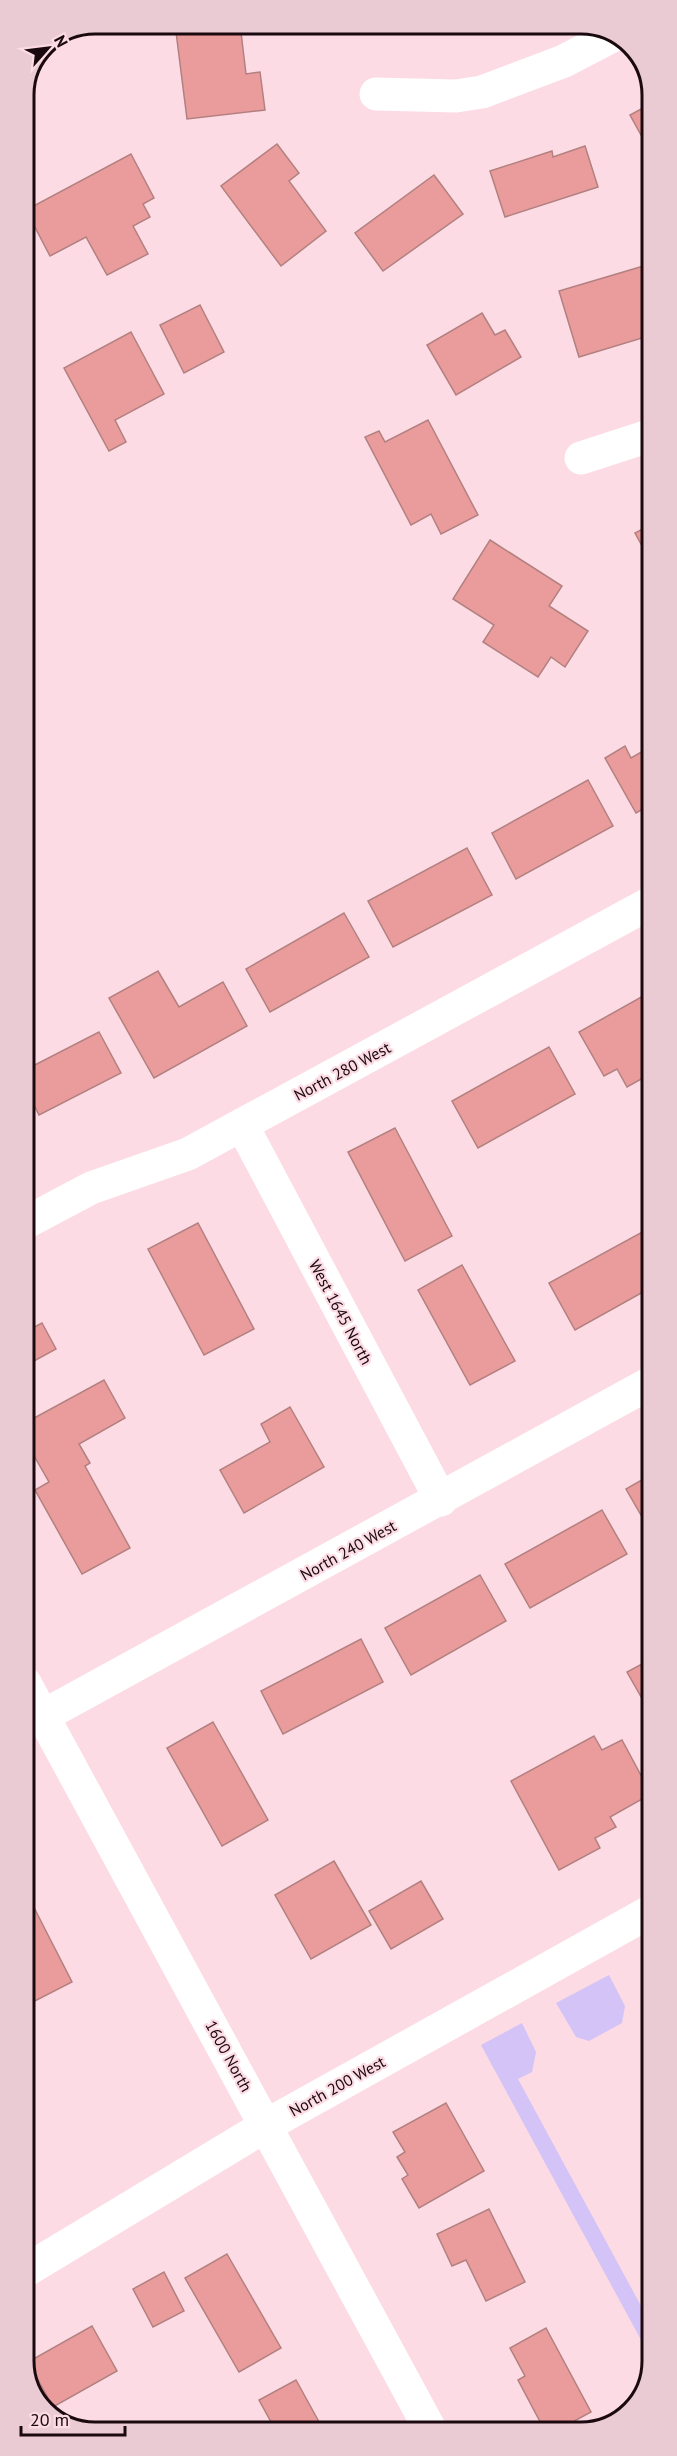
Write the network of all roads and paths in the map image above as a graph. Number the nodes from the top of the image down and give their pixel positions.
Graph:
1 (606, 39) edge
2 (376, 94) dead end
3 (642, 438) edge
4 (581, 458) dead end
5 (642, 907) edge
6 (242, 1125) junction
7 (34, 1218) edge
8 (642, 1388) edge
9 (441, 1500) junction
10 (34, 1699) edge
11 (44, 1716) junction
12 (642, 1916) edge
13 (267, 2125) junction
14 (34, 2266) edge
15 (426, 2422) edge

1 - 2 street
3 - 4 street
5 - 6 street, North 280 West
6 - 7 street, North 280 West
6 - 9 street, West 1645 North
8 - 9 street, North 240 West
9 - 11 street, North 240 West
10 - 11 street, 1600 North
11 - 13 street, 1600 North
12 - 13 street, North 200 West
13 - 14 street, North 200 West
13 - 15 street, 1600 North

